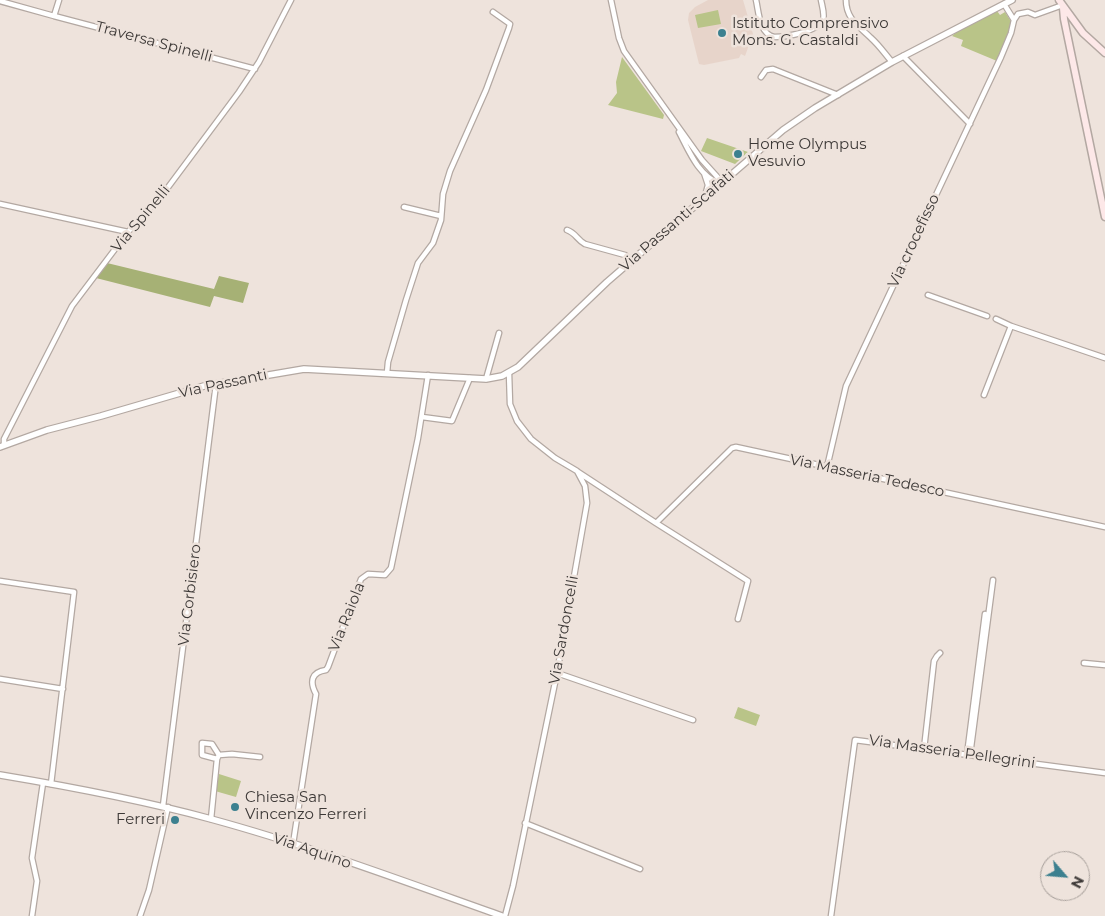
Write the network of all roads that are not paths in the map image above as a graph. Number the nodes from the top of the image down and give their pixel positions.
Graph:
1 (59, 0) edge
2 (291, 0) edge
3 (611, 0) edge
4 (756, 0) edge
5 (821, 0) edge
6 (846, 0) edge
7 (1012, 0) edge
8 (1051, 0) edge
9 (0, 1) edge
10 (1004, 4) junction
11 (1060, 5) edge
12 (494, 12) dead end
13 (54, 16) junction
14 (1014, 20) junction
15 (1105, 53) edge
16 (903, 56) junction
17 (892, 62) junction
18 (255, 69) junction
19 (760, 77) dead end
20 (838, 95) junction
21 (970, 124) junction
22 (676, 126) junction
23 (703, 171) junction
24 (721, 183) junction
25 (705, 197) junction
26 (0, 204) edge
27 (404, 207) dead end
28 (441, 216) junction
29 (1105, 216) edge
30 (567, 230) dead end
31 (128, 232) junction
32 (631, 261) junction
33 (928, 295) dead end
34 (987, 316) dead end
35 (996, 319) dead end
36 (1011, 326) junction
37 (499, 333) dead end
38 (1105, 358) edge
39 (387, 373) junction
40 (509, 373) junction
41 (428, 375) junction
42 (452, 376) joint
43 (470, 378) junction
44 (486, 379) junction
45 (216, 384) junction
46 (984, 395) dead end
47 (422, 417) junction
48 (2, 446) edge
49 (827, 467) junction
50 (577, 471) junction
51 (656, 523) junction
52 (1105, 527) edge
53 (993, 580) dead end
54 (0, 581) edge
55 (985, 614) dead end
56 (738, 619) dead end
57 (940, 653) dead end
58 (1084, 663) dead end
59 (1105, 665) edge
60 (558, 673) junction
61 (0, 679) edge
62 (63, 689) junction
63 (692, 720) dead end
64 (924, 749) junction
65 (969, 755) junction
66 (260, 757) dead end
67 (1105, 773) edge
68 (0, 776) edge
69 (43, 783) junction
70 (51, 784) junction
71 (165, 807) junction
72 (212, 819) junction
73 (525, 823) junction
74 (293, 844) junction
75 (640, 869) dead end
76 (32, 916) edge
77 (140, 916) edge
78 (503, 916) edge
79 (831, 916) edge

1 - 13 street
2 - 18 street, Via Spinelli
3 - 22 street
4 - 5 street
6 - 17 street
7 - 10 street, Via Passanti-Scafati
8 - 11 main road
9 - 13 street, Traversa Spinelli
10 - 14 street
10 - 16 street, Via Passanti-Scafati
11 - 14 street
11 - 15 main road
11 - 29 main road
12 - 28 street
13 - 18 street, Traversa Spinelli
14 - 21 street, Via crocefisso
16 - 17 street, Via Passanti-Scafati
16 - 21 street
17 - 20 street, Via Passanti-Scafati
18 - 31 street, Via Spinelli
19 - 20 street
20 - 24 street, Via Passanti-Scafati
21 - 49 street, Via crocefisso
22 - 23 street
22 - 24 street
23 - 24 street
23 - 25 street
24 - 25 street, Via Passanti-Scafati
25 - 32 street, Via Passanti-Scafati
26 - 31 street
27 - 28 street
28 - 39 street
30 - 32 street
31 - 48 street, Via Spinelli
32 - 40 street, Via Passanti-Scafati
33 - 34 street
35 - 36 street
36 - 38 street
36 - 46 street
37 - 44 street
39 - 41 street, Via Passanti
39 - 45 street, Via Passanti
40 - 44 street, Via Passanti-Scafati
40 - 50 street
41 - 42 street, Via Passanti
41 - 47 street, Via Raiola
42 - 43 street, Via Passanti-Scafati
43 - 44 street, Via Passanti-Scafati
43 - 47 street
45 - 48 street, Via Passanti
45 - 71 street, Via Corbisiero
47 - 74 street, Via Raiola
49 - 51 street, Via Masseria Tedesco
49 - 52 street, Via Masseria Tedesco
50 - 51 street
50 - 60 street, Via Sardoncelli
51 - 56 street
53 - 65 street
54 - 62 street
55 - 65 street
57 - 64 street
58 - 59 street
60 - 63 street
60 - 73 street, Via Sardoncelli
61 - 62 street
62 - 70 street
64 - 65 street, Via Masseria Pellegrini
64 - 79 street, Via Masseria Pellegrini
65 - 67 street, Via Masseria Pellegrini
66 - 72 street
68 - 69 street, Via Aquino
69 - 70 street, Via Aquino
69 - 76 street
70 - 71 street, Via Aquino
71 - 72 street, Via Aquino
71 - 77 street, Via Corbisiero
72 - 74 street, Via Aquino
73 - 75 street
73 - 78 street, Via Sardoncelli
74 - 78 street, Via Aquino

